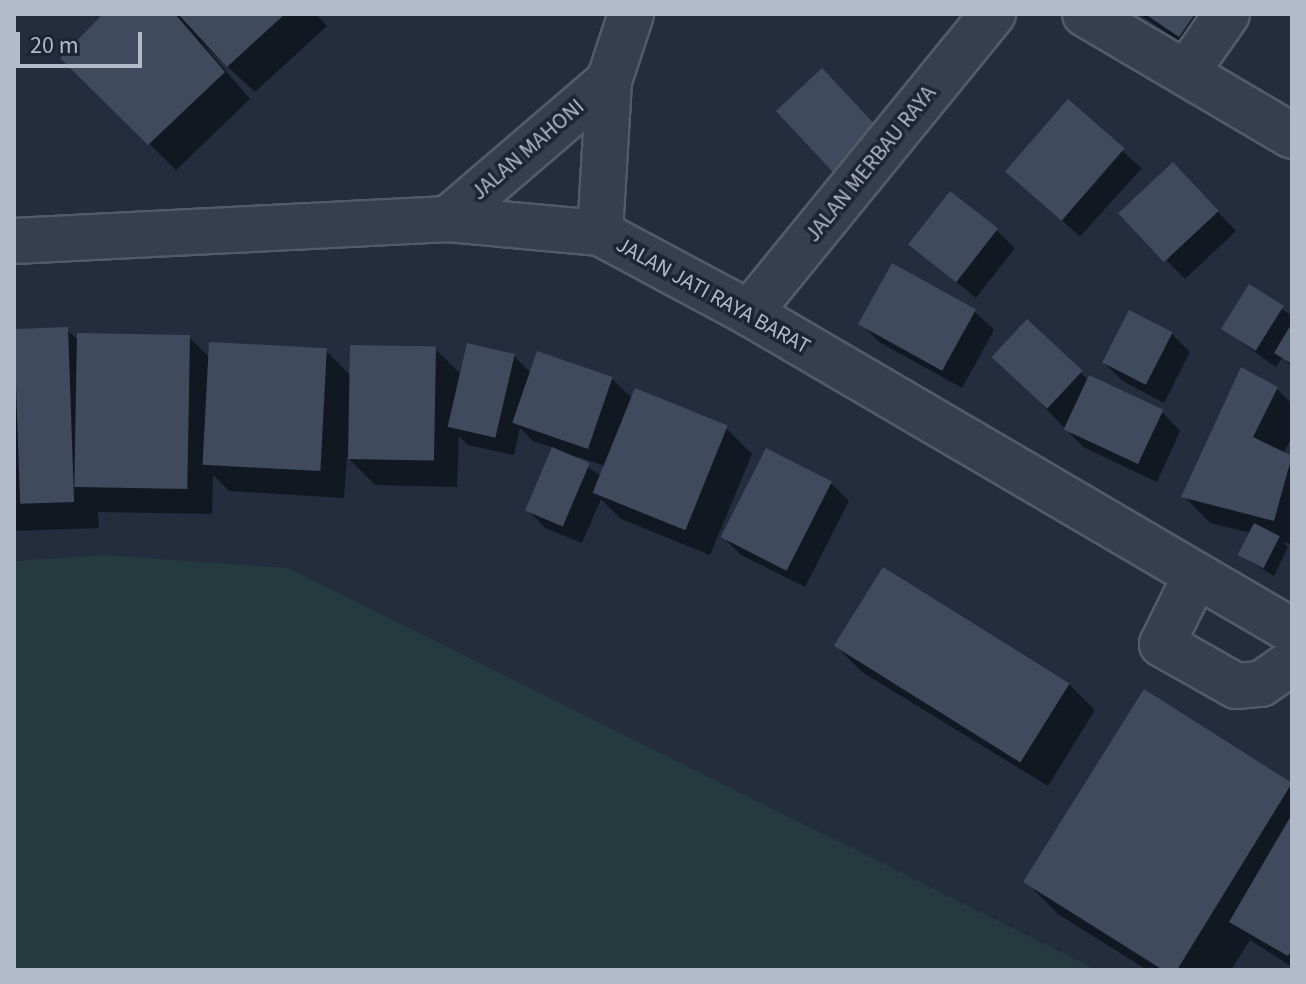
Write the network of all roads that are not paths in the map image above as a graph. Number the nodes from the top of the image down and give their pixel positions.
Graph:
1 (631, 14) edge
2 (993, 14) edge
3 (1085, 14) edge
4 (1227, 14) edge
5 (1186, 73) junction
6 (609, 81) junction
7 (1292, 136) edge
8 (448, 219) junction
9 (600, 233) junction
10 (14, 241) edge
11 (749, 313) junction
12 (1196, 575) junction
13 (1292, 631) edge
14 (1292, 662) edge

1 - 6 street, JALAN MAHONI
2 - 11 street, JALAN MERBAU RAYA
3 - 5 street
4 - 5 street
5 - 7 street
6 - 8 street, JALAN MAHONI
6 - 9 street, JALAN MAHONI
8 - 9 street, JALAN JATI RAYA BARAT
8 - 10 street, JALAN JATI RAYA BARAT
9 - 11 street, JALAN JATI RAYA BARAT
11 - 12 street, JALAN JATI RAYA BARAT
12 - 13 street, JALAN JATI RAYA BARAT
12 - 14 street

